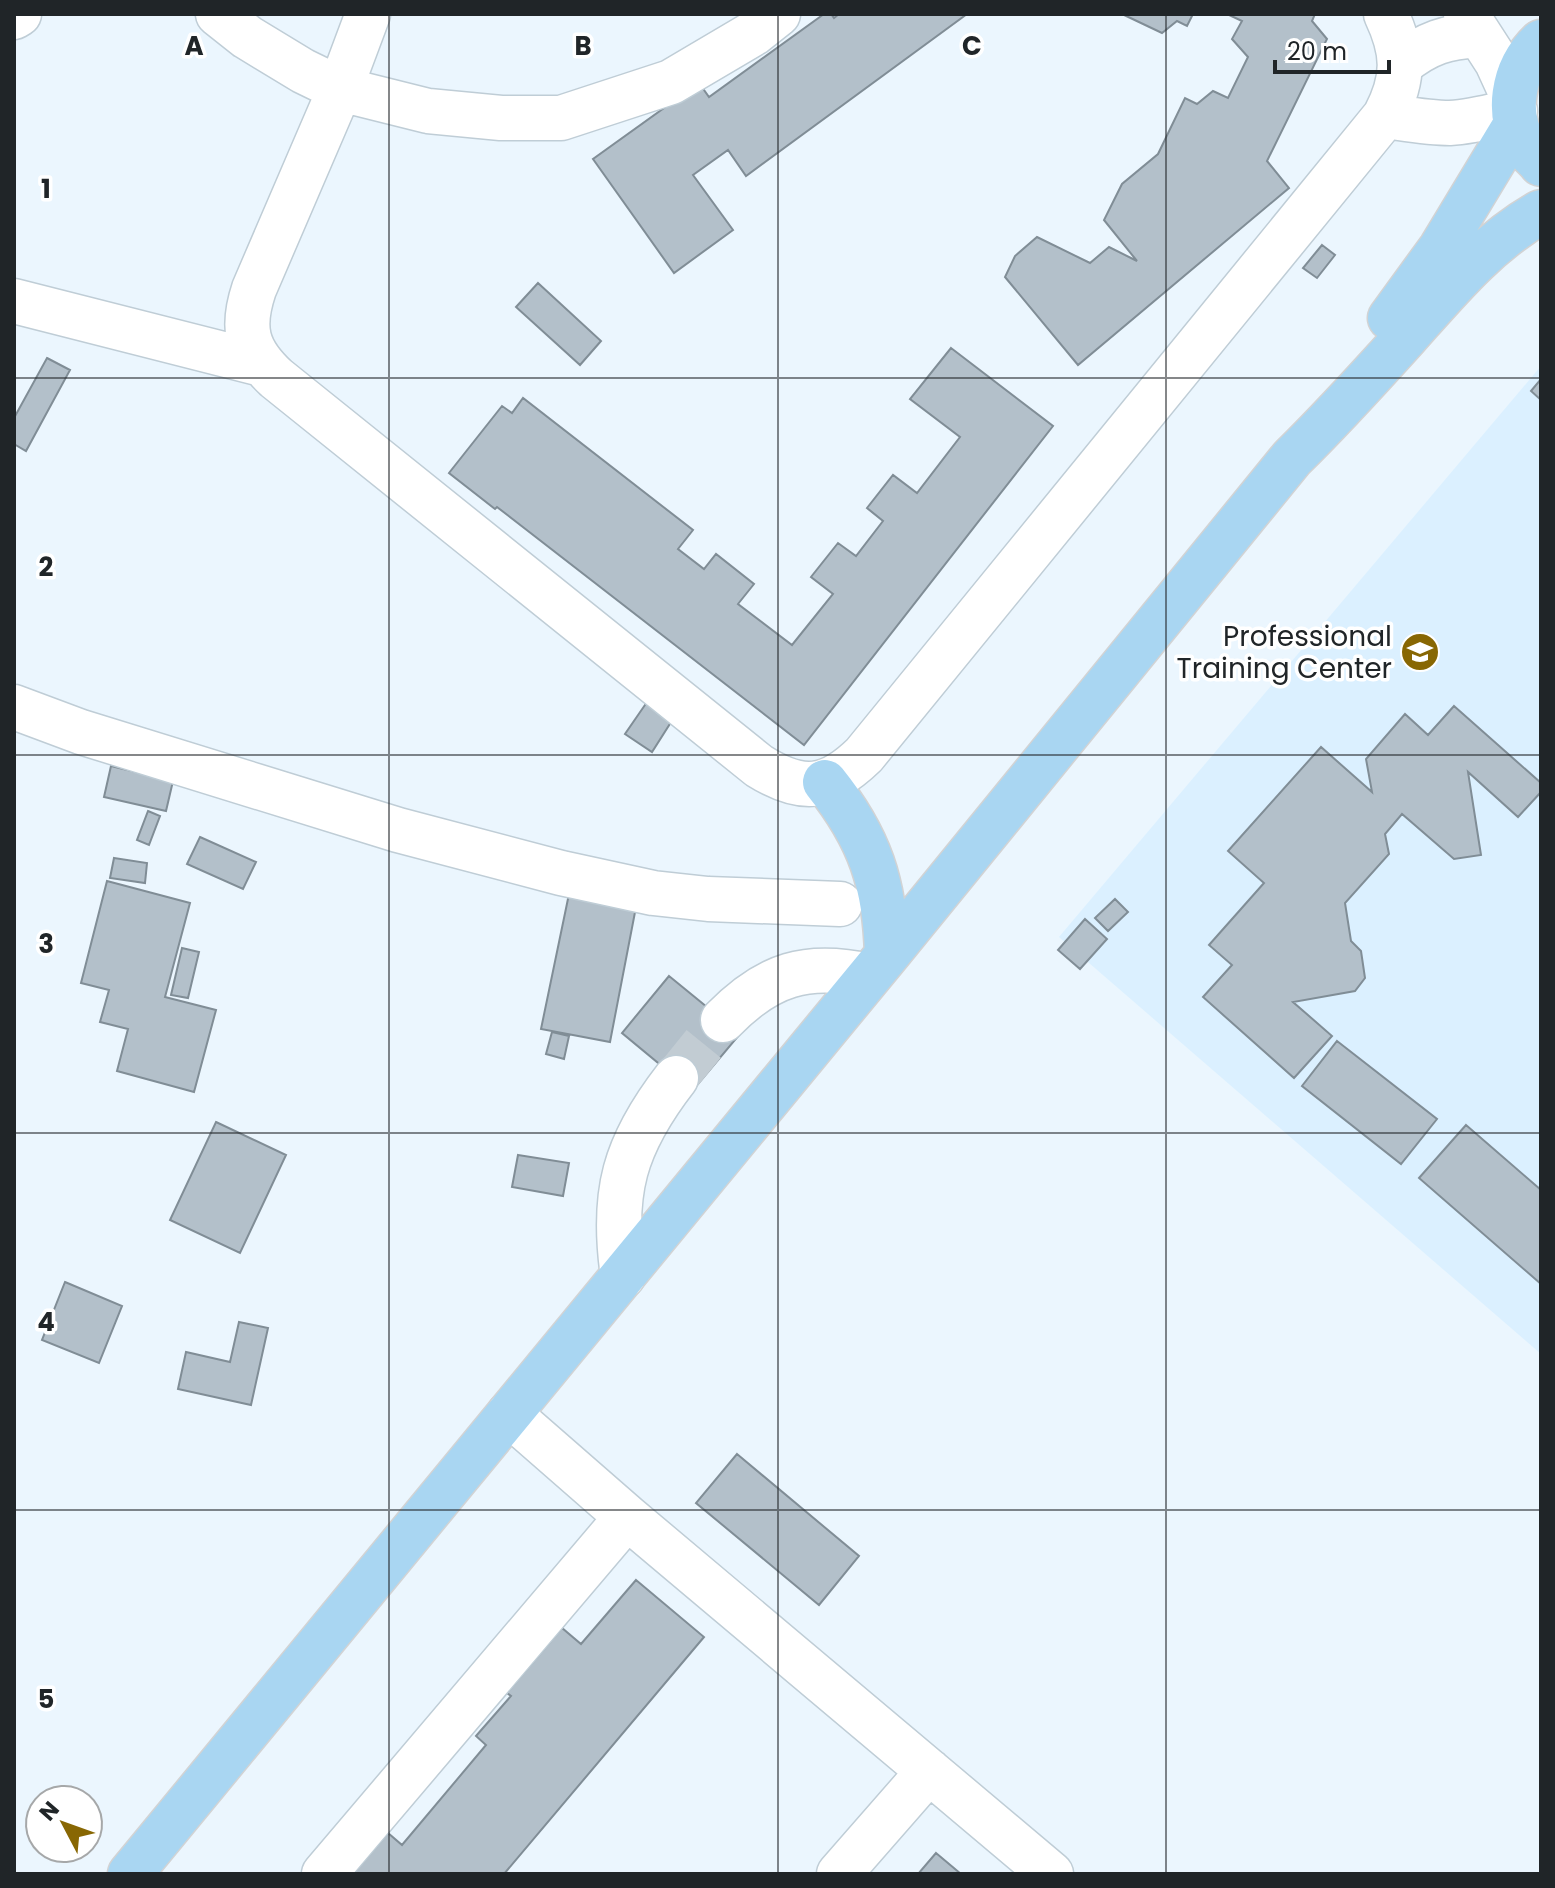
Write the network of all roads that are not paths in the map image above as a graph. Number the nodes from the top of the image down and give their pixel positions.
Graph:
1 (218, 14) edge
2 (368, 14) edge
3 (778, 14) edge
4 (1386, 14) edge
5 (1473, 25) edge
6 (1541, 42) edge
7 (1401, 64) junction
8 (340, 89) junction
9 (1514, 111) junction
10 (1385, 116) junction
11 (1541, 164) edge
12 (1541, 212) edge
13 (14, 301) edge
14 (262, 364) junction
15 (1292, 458) junction
16 (14, 707) edge
17 (825, 782) junction
18 (840, 904) dead end
19 (878, 966) junction
20 (723, 1020) tunnel mouth
21 (676, 1078) tunnel mouth
22 (623, 1276) junction
23 (509, 1414) junction
24 (627, 1517) junction
25 (929, 1771) junction
26 (130, 1874) edge
27 (324, 1874) edge
28 (839, 1874) edge
29 (1051, 1874) edge

1 - 8 street
2 - 8 street
3 - 8 street
4 - 7 street
5 - 7 street
5 - 9 street
6 - 9 main road
7 - 10 street
8 - 14 street
9 - 10 street
9 - 11 main road
9 - 15 main road
10 - 17 street
12 - 15 main road
13 - 14 street
14 - 17 street
15 - 19 main road
16 - 18 street
17 - 19 main road
19 - 20 street
19 - 22 main road
21 - 22 street
22 - 23 main road
23 - 24 street
23 - 26 main road
24 - 25 street
24 - 27 street
25 - 28 street
25 - 29 street

